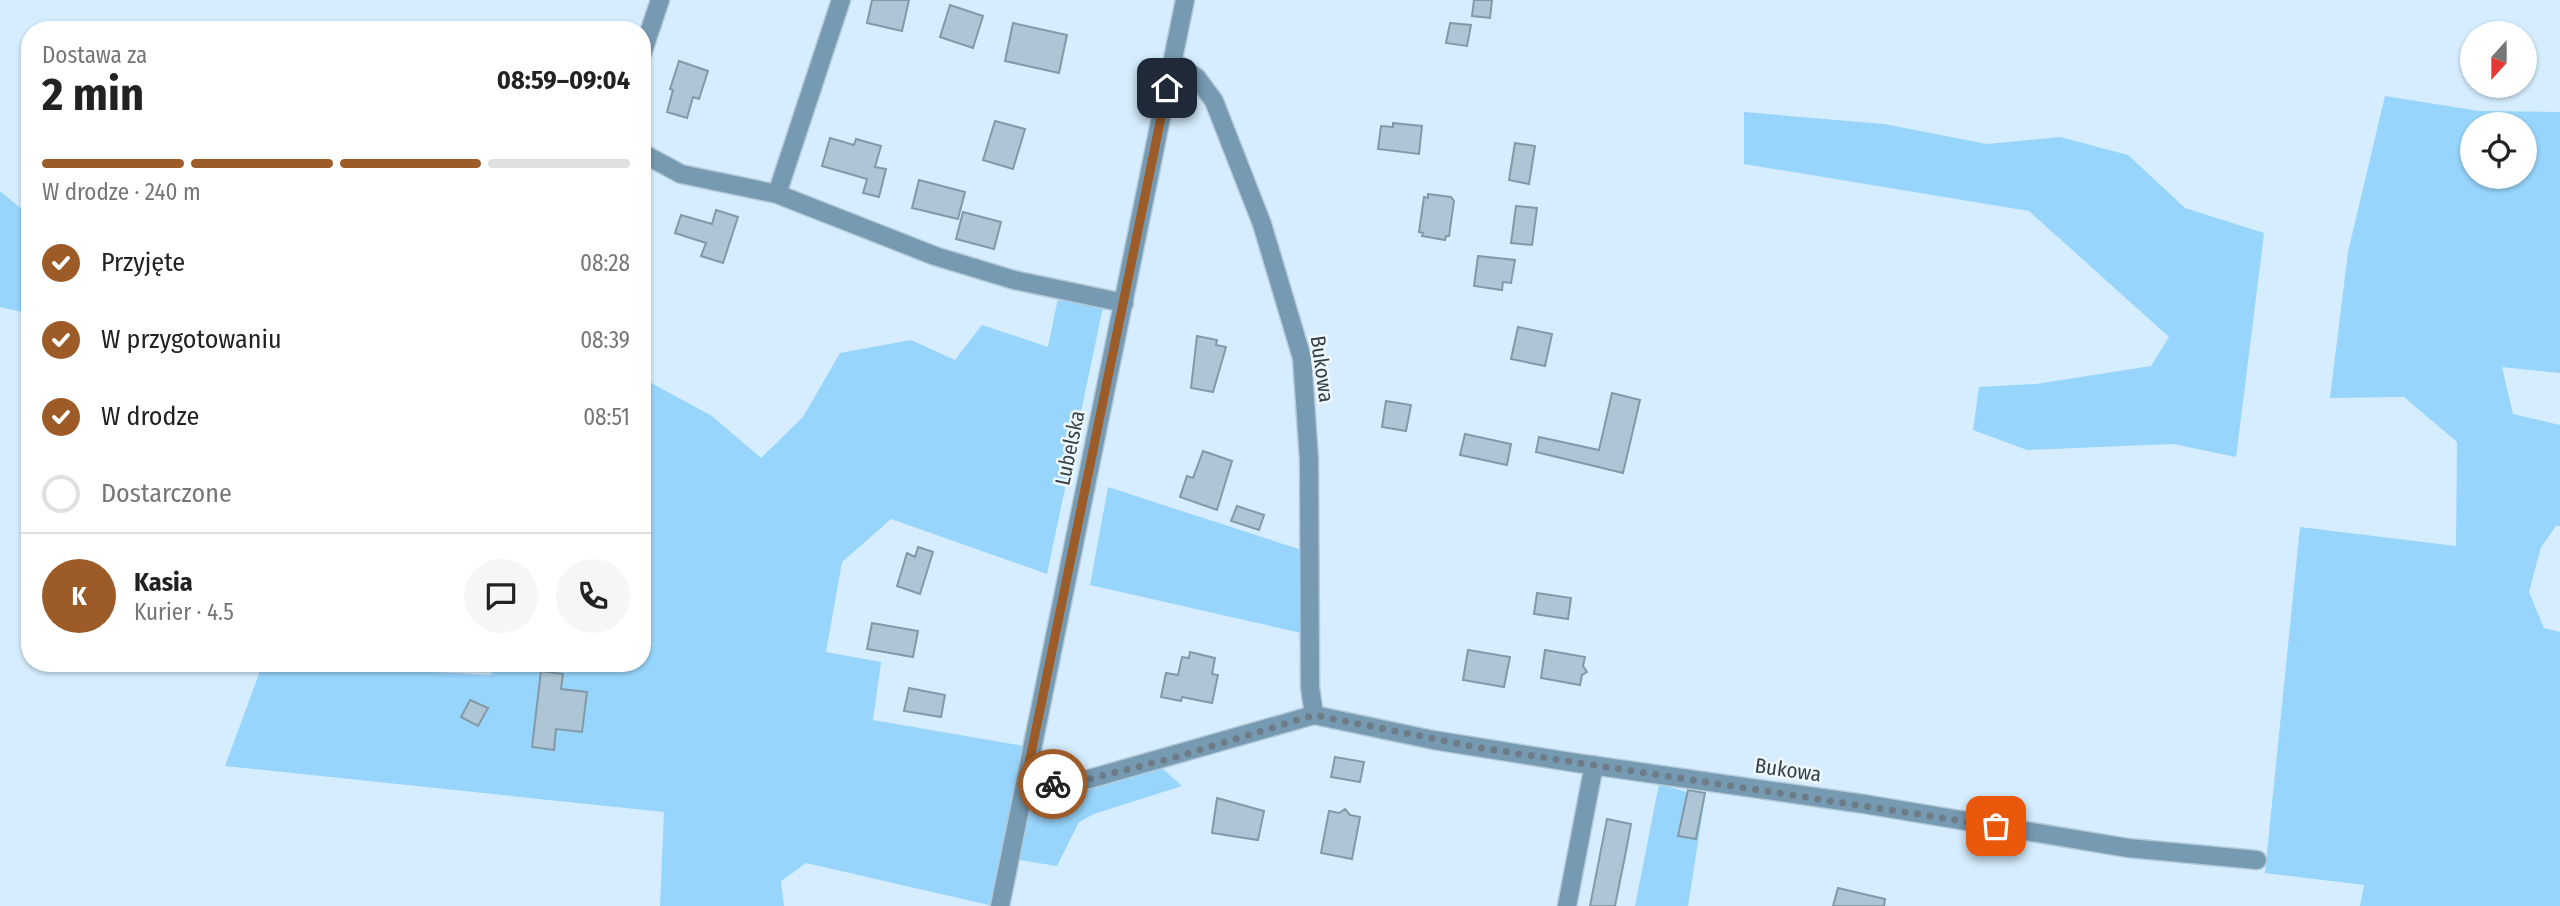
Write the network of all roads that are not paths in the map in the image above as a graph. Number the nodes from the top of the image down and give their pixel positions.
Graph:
1 (660, 0) edge
2 (841, 0) edge
3 (1182, 1) edge
4 (651, 27) edge
5 (1173, 61) junction
6 (651, 158) edge
7 (777, 194) junction
8 (1124, 303) junction
9 (1314, 715) junction
10 (1594, 765) junction
11 (1025, 783) junction
12 (2256, 860) dead end
13 (1000, 906) edge
14 (1567, 906) edge

1 - 4 street
2 - 7 street
3 - 5 street, Lubelska
5 - 8 street, Lubelska
5 - 9 street, Bukowa
6 - 7 street
7 - 8 street
8 - 11 street, Lubelska
9 - 10 street, Bukowa
9 - 11 street, Bukowa
10 - 12 street, Bukowa
10 - 14 street
11 - 13 street, Lubelska

